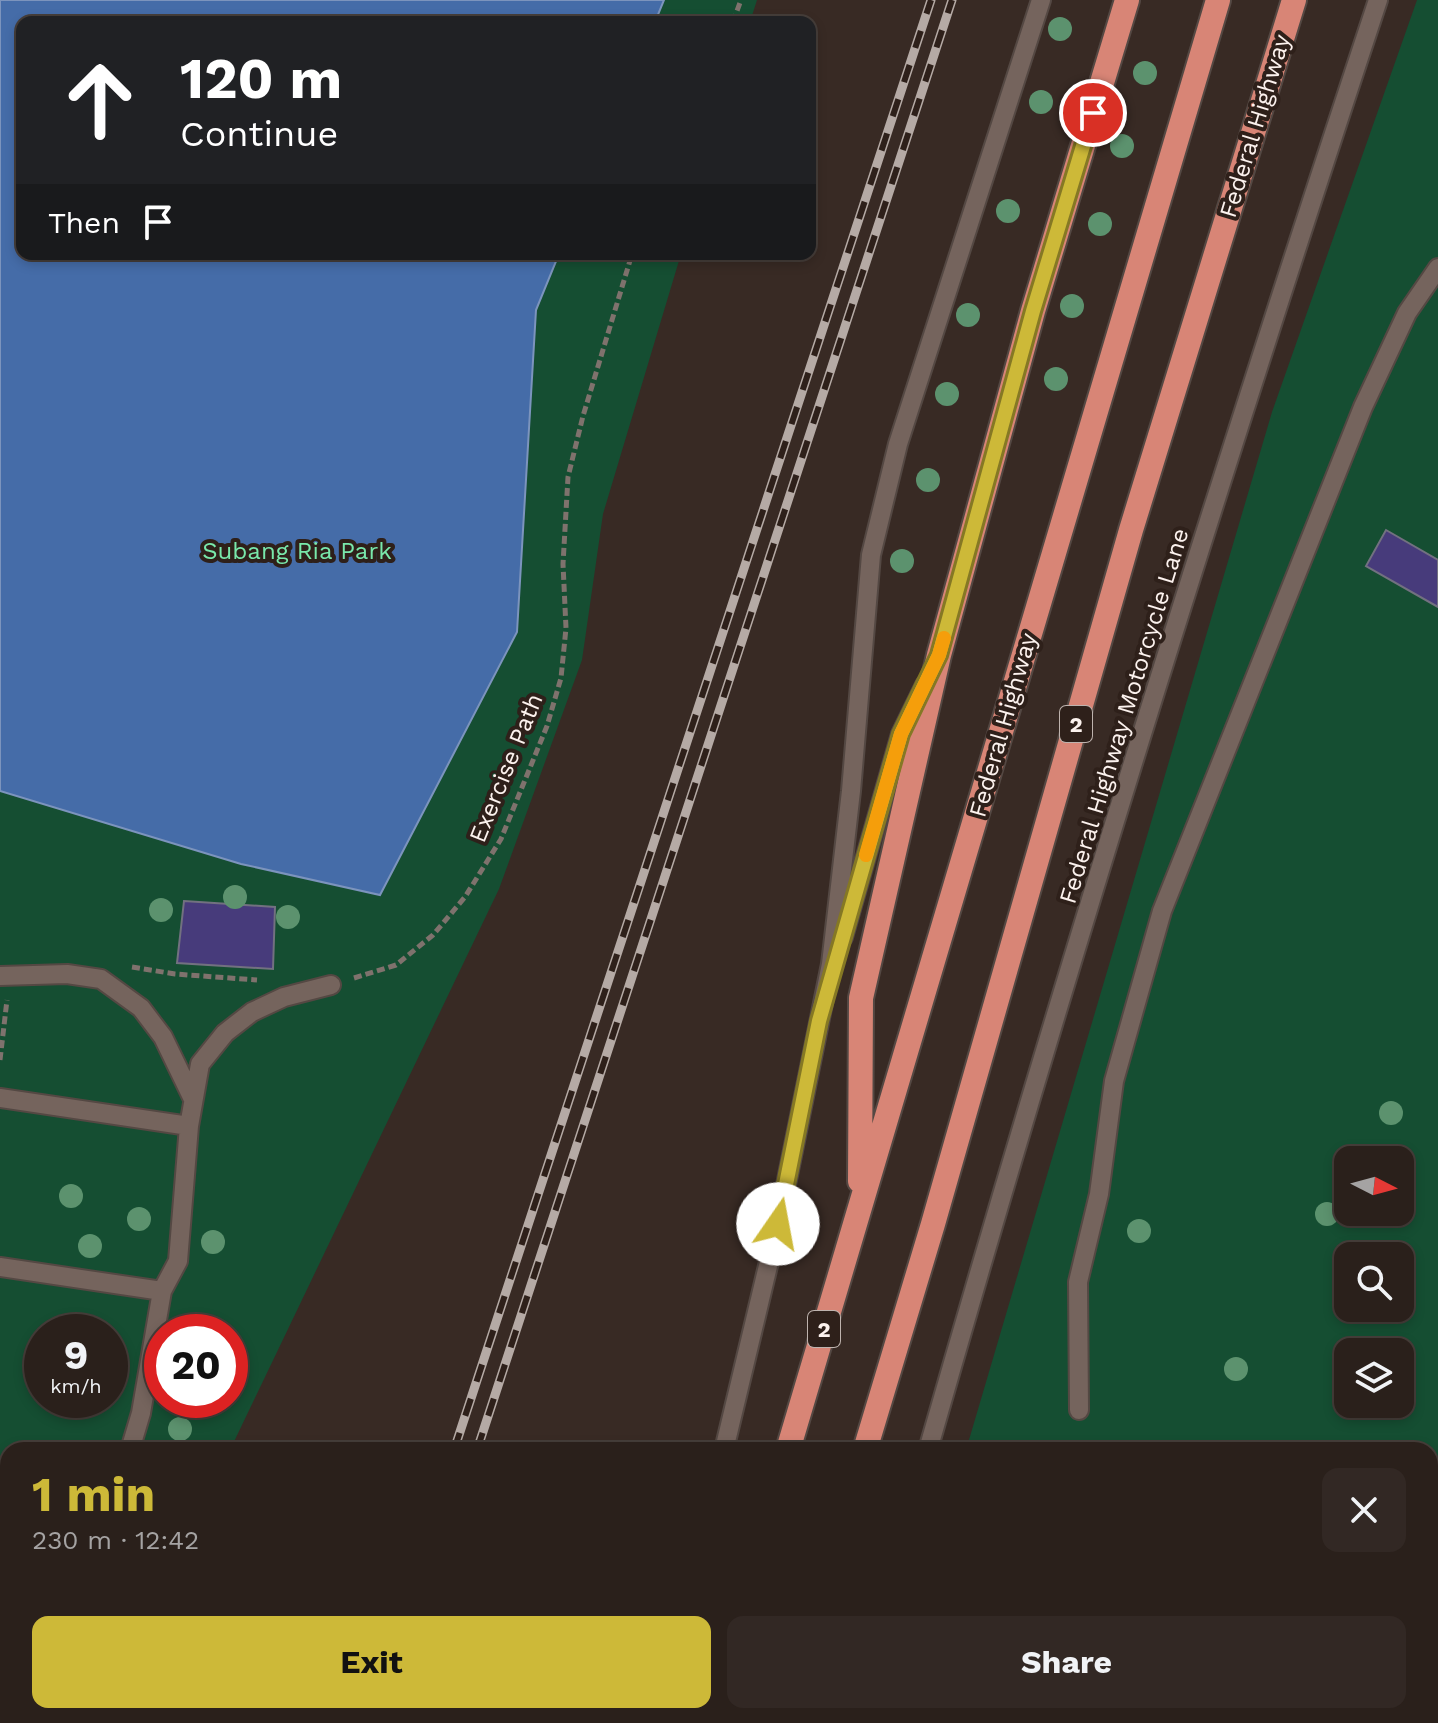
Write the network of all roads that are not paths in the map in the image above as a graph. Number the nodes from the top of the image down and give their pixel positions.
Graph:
1 (1041, 0) edge
2 (1127, 0) edge
3 (1218, 0) edge
4 (1294, 0) edge
5 (1378, 0) edge
6 (1438, 268) edge
7 (939, 655) junction
8 (5, 976) edge
9 (331, 985) road end
10 (819, 1021) junction
11 (192, 1097) junction
12 (0, 1098) edge
13 (189, 1126) junction
14 (860, 1207) junction
15 (0, 1267) edge
16 (162, 1291) junction
17 (1079, 1410) dead end
18 (132, 1442) edge
19 (726, 1442) edge
20 (790, 1442) edge
21 (867, 1442) edge
22 (930, 1442) edge

1 - 10 lane
2 - 7 highway
3 - 14 highway, Federal Highway / 2
4 - 21 highway, Federal Highway / 2
5 - 22 lane, Federal Highway Motorcycle Lane
6 - 17 lane
7 - 10 lane
7 - 14 highway
8 - 11 lane
9 - 11 lane
10 - 19 lane
11 - 13 lane
12 - 13 lane
13 - 16 lane
14 - 20 highway, Federal Highway / 2
15 - 16 lane
16 - 18 lane

